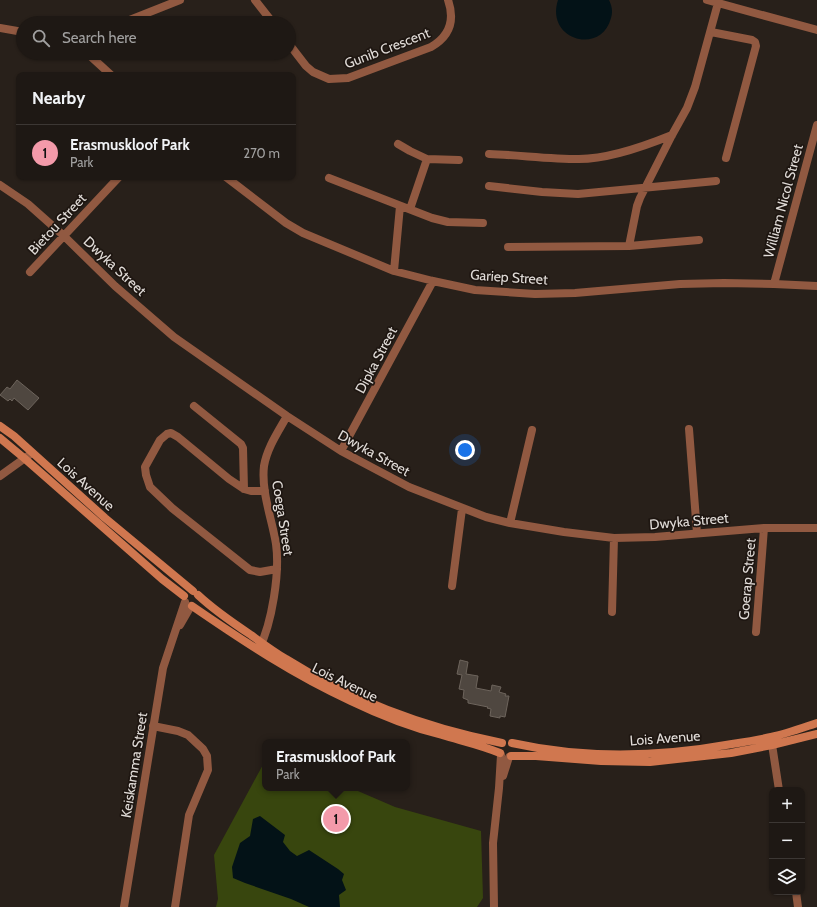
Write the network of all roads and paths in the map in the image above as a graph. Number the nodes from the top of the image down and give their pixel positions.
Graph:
1 (180, 0) edge
2 (255, 0) edge
3 (448, 0) edge
4 (707, 0) edge
5 (718, 3) junction
6 (140, 16) edge
7 (268, 16) edge
8 (0, 28) edge
9 (817, 30) edge
10 (16, 31) edge
11 (711, 32) junction
12 (296, 53) edge
13 (95, 60) edge
14 (108, 72) edge
15 (817, 125) edge
16 (672, 135) junction
17 (398, 144) dead end
18 (489, 154) dead end
19 (726, 158) dead end
20 (427, 159) junction
21 (459, 160) dead end
22 (329, 178) dead end
23 (116, 180) edge
24 (230, 180) edge
25 (716, 181) dead end
26 (0, 185) edge
27 (489, 186) dead end
28 (646, 187) junction
29 (400, 206) junction
30 (410, 209) junction
31 (483, 223) dead end
32 (64, 236) junction
33 (698, 240) dead end
34 (629, 246) junction
35 (508, 247) dead end
36 (394, 271) junction
37 (30, 272) dead end
38 (433, 281) junction
39 (774, 284) junction
40 (817, 286) edge
41 (194, 406) dead end
42 (287, 416) junction
43 (0, 426) edge
44 (689, 429) dead end
45 (532, 430) dead end
46 (0, 438) edge
47 (341, 451) junction
48 (32, 453) junction
49 (24, 458) junction
50 (0, 476) edge
51 (244, 489) junction
52 (265, 491) junction
53 (462, 509) junction
54 (510, 524) junction
55 (764, 528) junction
56 (817, 528) edge
57 (697, 533) junction
58 (614, 538) junction
59 (277, 569) junction
60 (452, 586) dead end
61 (195, 593) junction
62 (188, 602) junction
63 (612, 612) dead end
64 (756, 632) dead end
65 (260, 647) junction
66 (817, 723) edge
67 (153, 726) junction
68 (817, 734) edge
69 (772, 741) junction
70 (502, 743) junction
71 (512, 743) junction
72 (505, 755) junction
73 (779, 787) edge
74 (796, 895) edge
75 (124, 907) edge
76 (175, 907) edge
77 (494, 907) edge
78 (798, 907) edge

1 - 6 street
2 - 7 street
3 - 12 street, Gunib Crescent
4 - 5 street
5 - 9 street
5 - 11 street
8 - 10 street
11 - 16 street
11 - 19 street
13 - 14 street
15 - 39 street, William Nicol Street
16 - 18 street
16 - 28 street
17 - 20 street
20 - 21 street
20 - 30 street
22 - 29 street
23 - 32 street, Bietou Street
24 - 36 street, Gariep Street
25 - 28 street
26 - 32 street, Dwyka Street
27 - 28 street
28 - 34 street
29 - 30 street
29 - 36 street
30 - 31 street
32 - 37 street, Bietou Street
32 - 42 street, Dwyka Street
33 - 34 street
34 - 35 street
36 - 38 street, Gariep Street
38 - 39 street, Gariep Street
38 - 47 street, Dipka Street
39 - 40 street, Gariep Street
41 - 51 street
42 - 47 street, Dwyka Street
42 - 52 street, Coega Street
43 - 48 street, Lois Avenue
44 - 57 street
45 - 54 street
46 - 49 street, Lois Avenue
47 - 53 street, Dwyka Street
48 - 49 street
48 - 61 street, Lois Avenue
49 - 50 street
49 - 62 street, Lois Avenue
51 - 52 street
51 - 59 street
52 - 59 street, Coega Street
53 - 54 street, Dwyka Street
53 - 60 street
54 - 58 street, Dwyka Street
55 - 56 street, Dwyka Street
55 - 57 street, Dwyka Street
55 - 64 street, Goerap Street
57 - 58 street, Dwyka Street
58 - 63 street
59 - 65 street, Coega Street
61 - 62 street
61 - 62 street
61 - 65 street, Lois Avenue
62 - 65 street, Lois Avenue
62 - 67 street, Keiskamma Street
65 - 70 street, Lois Avenue
65 - 72 street, Lois Avenue
66 - 69 street, Lois Avenue
67 - 75 street, Keiskamma Street
67 - 76 street
68 - 69 street, Lois Avenue
69 - 71 street, Lois Avenue
69 - 72 street, Lois Avenue
69 - 73 street
70 - 71 street, Lois Avenue
70 - 72 street
71 - 72 street
72 - 77 street
74 - 78 street

